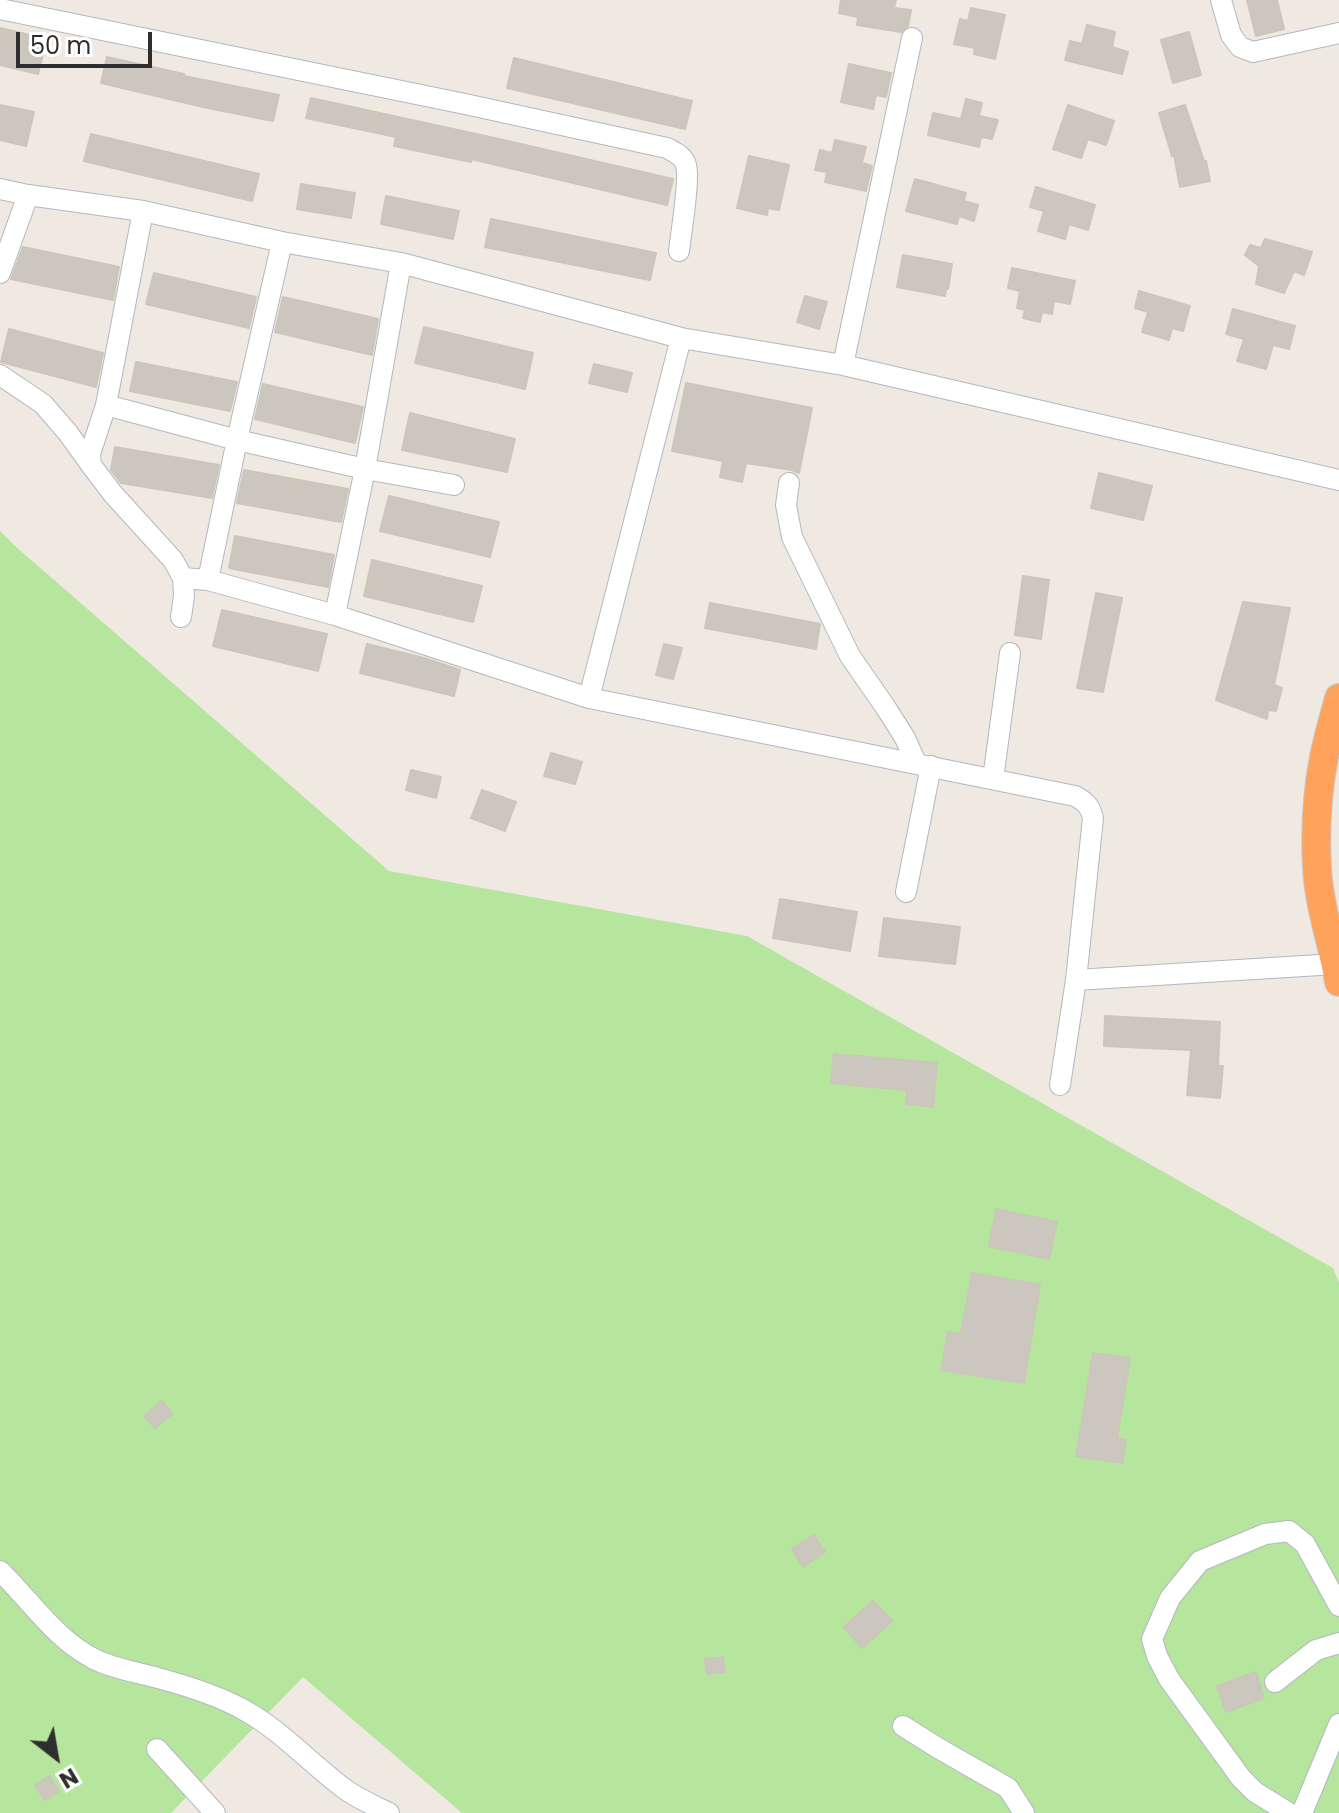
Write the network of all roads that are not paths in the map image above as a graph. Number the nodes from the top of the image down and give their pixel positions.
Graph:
1 (1221, 0) edge
2 (0, 9) edge
3 (1339, 33) edge
4 (912, 38) dead end
5 (0, 189) edge
6 (28, 195) junction
7 (143, 211) junction
8 (282, 242) junction
9 (679, 251) dead end
10 (401, 263) junction
11 (0, 273) edge
12 (681, 338) junction
13 (843, 365) junction
14 (0, 375) edge
15 (106, 405) junction
16 (237, 440) junction
17 (91, 465) junction
18 (365, 469) junction
19 (1339, 480) edge
20 (789, 483) dead end
21 (454, 485) dead end
22 (183, 578) junction
23 (208, 580) junction
24 (335, 615) junction
25 (181, 617) dead end
26 (1010, 653) dead end
27 (589, 698) junction
28 (1339, 698) edge
29 (924, 765) junction
30 (993, 779) junction
31 (906, 892) dead end
32 (1338, 973) edge
33 (1076, 980) junction
34 (1060, 1085) dead end
35 (0, 1571) edge
36 (1339, 1606) edge
37 (1339, 1643) edge
38 (1275, 1682) dead end
39 (1339, 1724) edge
40 (903, 1726) dead end
41 (157, 1749) dead end
42 (215, 1813) edge
43 (389, 1813) edge
44 (1024, 1813) edge
45 (1289, 1813) edge
46 (1302, 1813) edge

1 - 3 street
2 - 9 street
4 - 13 street
5 - 6 street
6 - 7 street
6 - 11 street
7 - 8 street
7 - 15 street
8 - 10 street
8 - 16 street
10 - 12 street
10 - 18 street
12 - 13 street
12 - 27 street
13 - 19 street
14 - 17 street
15 - 16 street
15 - 17 street
16 - 18 street
16 - 23 street
17 - 22 street
18 - 21 street
18 - 24 street
20 - 29 street
22 - 23 street
22 - 25 street
23 - 24 street
24 - 27 street
26 - 30 street
27 - 29 street
28 - 32 highway
29 - 30 street
29 - 31 street
30 - 33 street
32 - 33 street
33 - 34 street
35 - 43 street
36 - 45 street
37 - 38 street
39 - 46 street
40 - 44 street
41 - 42 street

